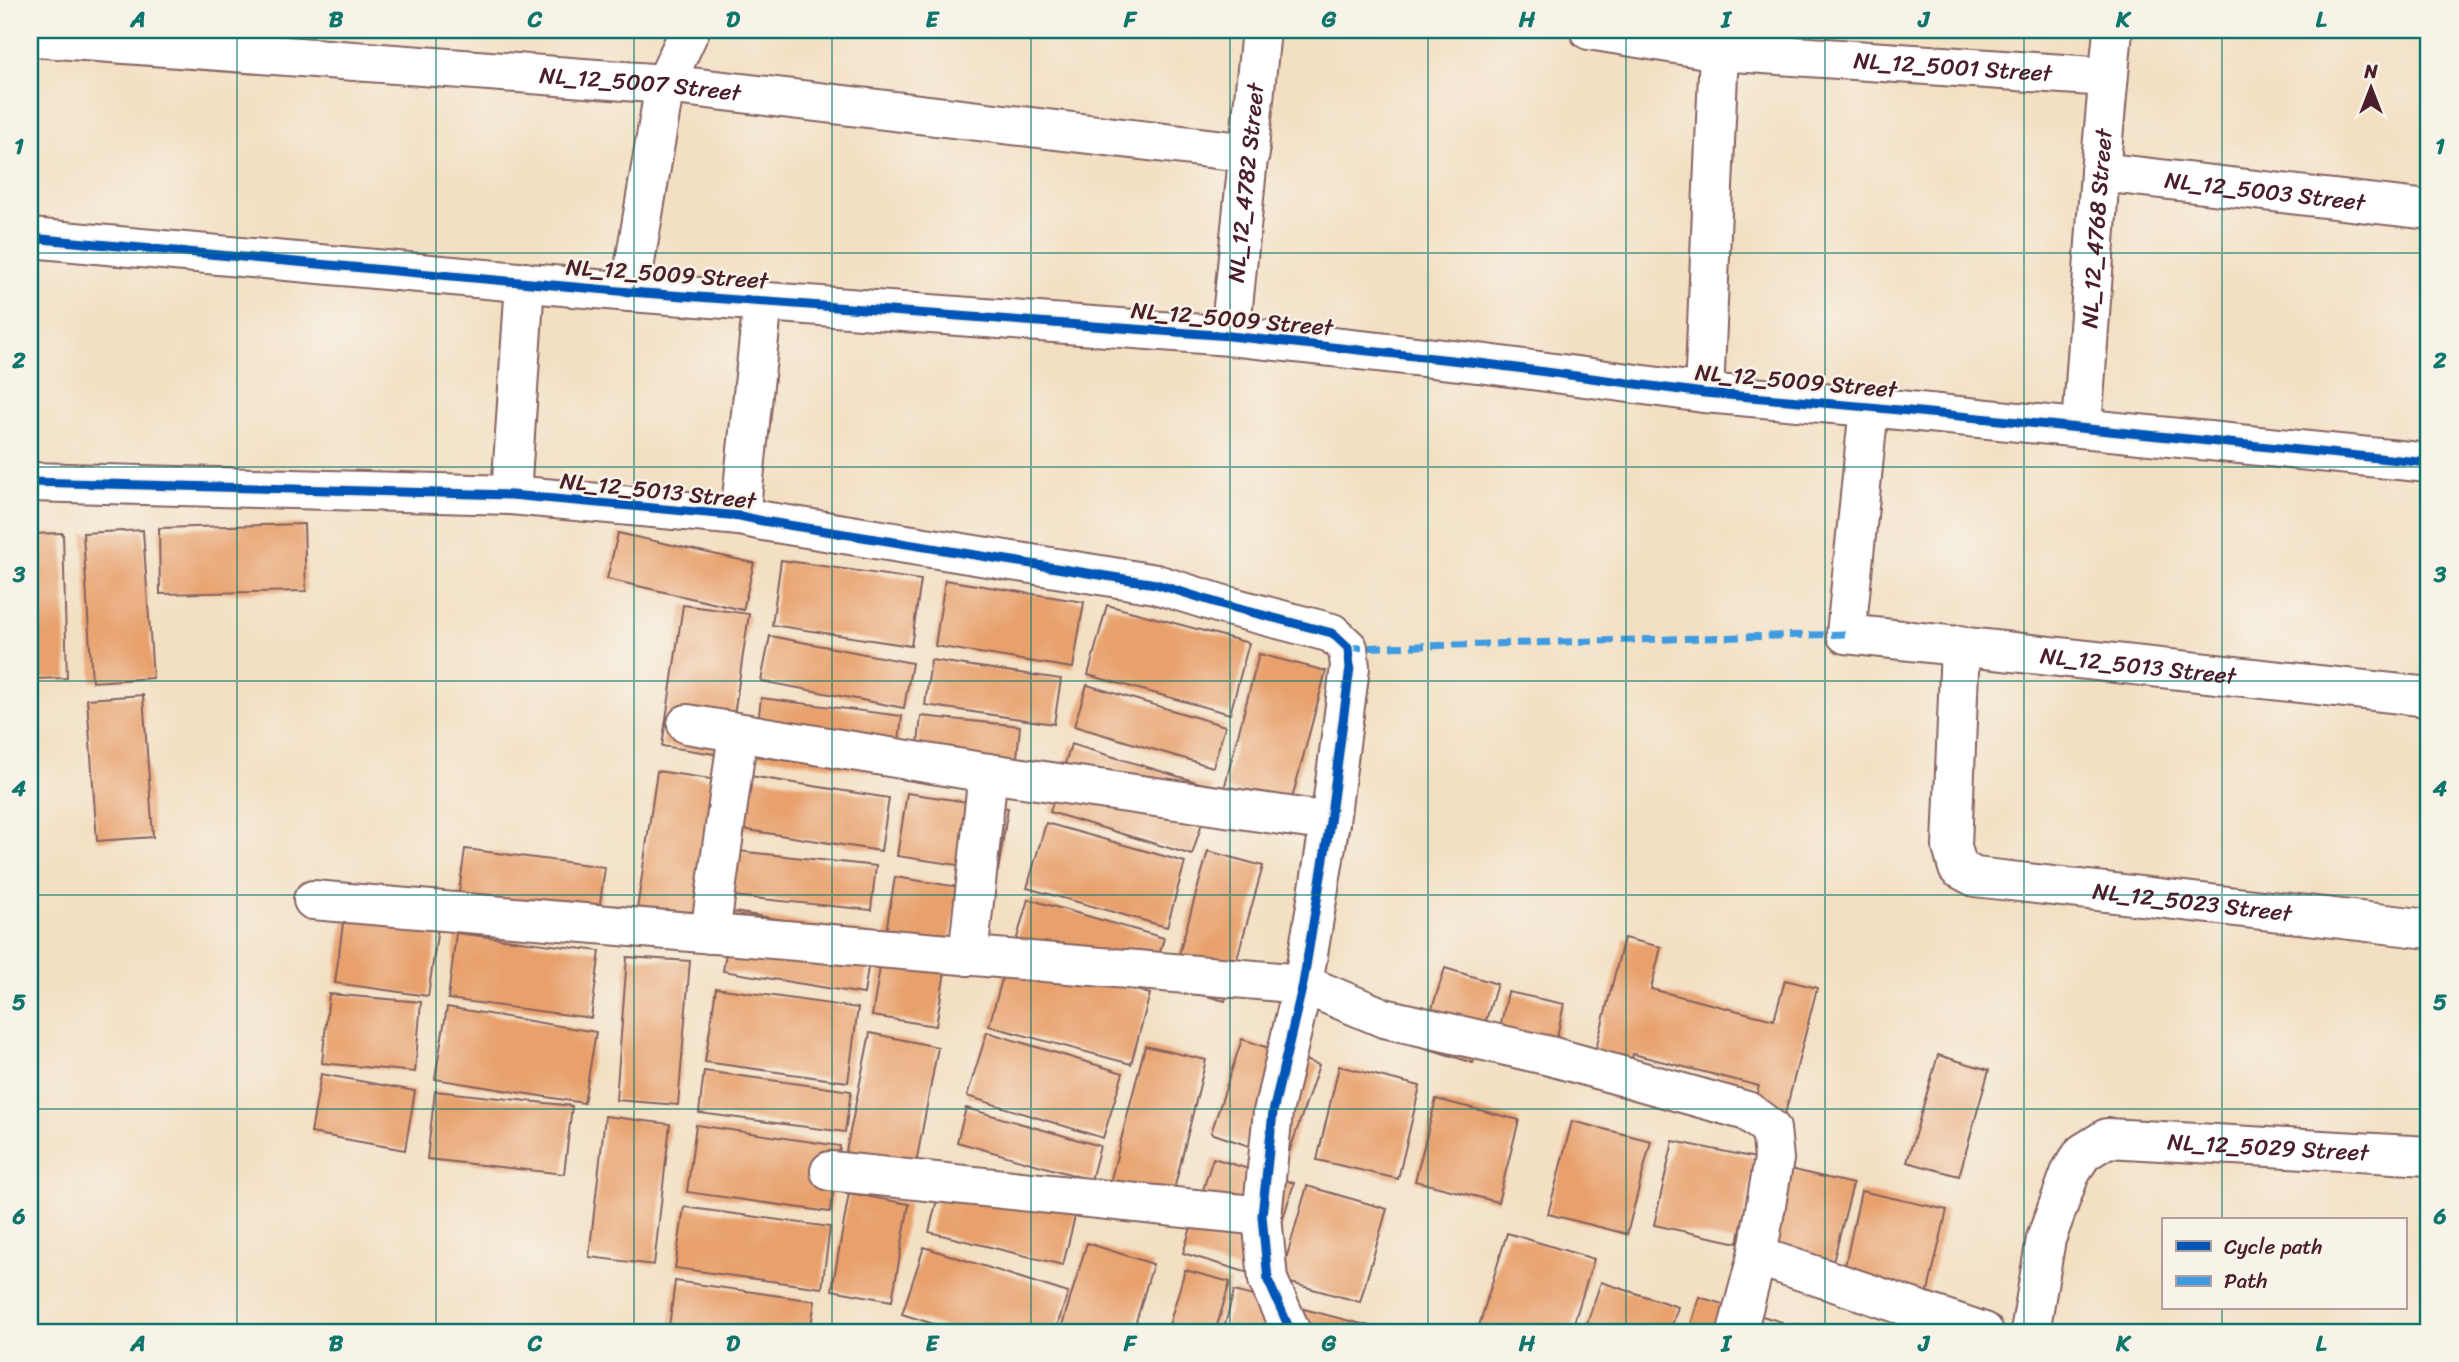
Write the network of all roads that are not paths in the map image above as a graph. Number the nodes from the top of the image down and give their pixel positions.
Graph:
1 (690, 30) edge
2 (1261, 30) edge
3 (1589, 30) edge
4 (2113, 30) edge
5 (30, 37) edge
6 (1719, 51) junction
7 (2108, 77) junction
8 (664, 84) junction
9 (1250, 153) junction
10 (2100, 173) junction
11 (2429, 210) edge
12 (30, 238) edge
13 (525, 282) junction
14 (630, 292) junction
15 (763, 301) junction
16 (1230, 336) junction
17 (1704, 393) junction
18 (1869, 407) junction
19 (2081, 428) junction
20 (2429, 463) edge
21 (30, 482) edge
22 (511, 495) junction
23 (740, 516) junction
24 (1960, 645) junction
25 (2429, 697) edge
26 (687, 724) dead end
27 (738, 733) junction
28 (988, 773) junction
29 (1329, 822) junction
30 (313, 900) dead end
31 (2429, 929) edge
32 (710, 934) junction
33 (968, 956) junction
34 (1303, 984) junction
35 (2429, 1156) edge
36 (831, 1171) dead end
37 (1262, 1216) junction
38 (1757, 1256) junction
39 (1291, 1332) edge
40 (1737, 1332) edge
41 (1984, 1332) edge
42 (2030, 1332) edge

1 - 8 street
2 - 9 street, NL_12_4782 Street
3 - 6 street, NL_12_5001 Street
4 - 7 street, NL_12_4768 Street
5 - 8 street, NL_12_5007 Street
6 - 7 street, NL_12_5001 Street
6 - 17 street
7 - 10 street, NL_12_4768 Street
8 - 9 street, NL_12_5007 Street
8 - 14 street
9 - 16 street, NL_12_4782 Street
10 - 11 street, NL_12_5003 Street
10 - 19 street, NL_12_4768 Street
12 - 13 street, NL_12_5009 Street
13 - 14 street, NL_12_5009 Street
13 - 22 street
14 - 15 street, NL_12_5009 Street
15 - 16 street, NL_12_5009 Street
15 - 23 street
16 - 17 street, NL_12_5009 Street
17 - 18 street, NL_12_5009 Street
18 - 19 street, NL_12_5009 Street
18 - 24 street, NL_12_5013 Street
19 - 20 street, NL_12_5009 Street
21 - 22 street, NL_12_5013 Street
22 - 23 street, NL_12_5013 Street
23 - 29 street, NL_12_5013 Street
24 - 25 street, NL_12_5013 Street
24 - 31 street, NL_12_5023 Street
26 - 27 street
27 - 28 street
27 - 32 street
28 - 29 street
28 - 33 street
29 - 34 street
30 - 32 street
32 - 33 street
33 - 34 street
34 - 37 street
34 - 38 street
35 - 42 street, NL_12_5029 Street
36 - 37 street
37 - 39 street
38 - 40 street
38 - 41 street

